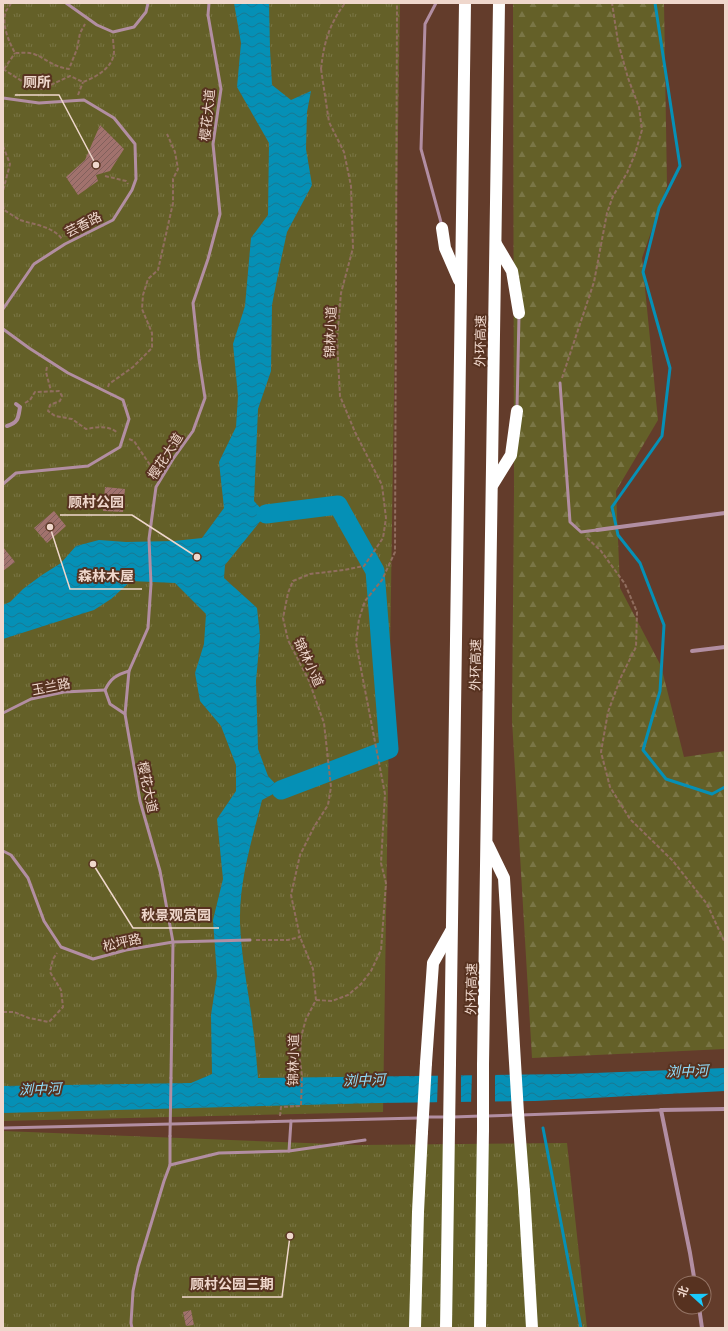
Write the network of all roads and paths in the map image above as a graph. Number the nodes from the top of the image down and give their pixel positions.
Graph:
1 (11, 3) edge
2 (66, 3) edge
3 (148, 3) edge
4 (209, 3) edge
5 (345, 3) edge
6 (396, 3) edge
7 (436, 3) edge
8 (465, 3) edge
9 (499, 3) edge
10 (612, 3) edge
11 (89, 19) junction
12 (113, 32) junction
13 (15, 53) junction
14 (3, 69) edge
15 (69, 69) junction
16 (70, 76) junction
17 (83, 82) junction
18 (3, 98) edge
19 (77, 100) junction
20 (167, 134) dead end
21 (3, 146) edge
22 (105, 176) dead end
23 (132, 190) junction
24 (3, 191) edge
25 (3, 205) edge
26 (442, 228) joint
27 (496, 243) junction
28 (65, 244) junction
29 (461, 285) junction
30 (3, 309) edge
31 (519, 313) joint
32 (3, 329) edge
33 (49, 361) junction
34 (560, 383) joint
35 (51, 391) junction
36 (106, 392) junction
37 (18, 405) joint
38 (517, 411) joint
39 (7, 426) dead end
40 (124, 437) junction
41 (160, 480) junction
42 (3, 484) edge
43 (492, 485) junction
44 (725, 513) edge
45 (597, 530) joint
46 (581, 532) junction
47 (725, 647) edge
48 (692, 651) dead end
49 (129, 671) junction
50 (105, 690) junction
51 (3, 713) edge
52 (125, 714) junction
53 (487, 842) junction
54 (3, 851) edge
55 (452, 930) junction
56 (300, 937) junction
57 (250, 940) joint
58 (173, 942) junction
59 (725, 943) edge
60 (61, 947) junction
61 (316, 1000) junction
62 (3, 1012) edge
63 (725, 1109) edge
64 (661, 1110) junction
65 (280, 1121) junction
66 (291, 1121) junction
67 (3, 1128) edge
68 (365, 1140) dead end
69 (290, 1151) junction
70 (170, 1165) junction
71 (694, 1275) edge
72 (700, 1315) edge
73 (132, 1328) edge
74 (415, 1328) edge
75 (446, 1328) edge
76 (480, 1328) edge
77 (532, 1328) edge
78 (702, 1328) edge

1 - 13 path
2 - 11 lane
3 - 12 lane
4 - 41 lane, 樱花大道
5 - 56 path, 锦林小道, bridge
6 - 61 path
7 - 26 lane
8 - 29 highway, 外环高速
9 - 27 highway, 外环高速
10 - 34 path
11 - 12 lane
11 - 15 path
12 - 17 path
13 - 14 path
13 - 15 path
14 - 16 path
15 - 16 path
16 - 17 path
17 - 19 path
18 - 19 lane, 芸香路
19 - 23 lane, 芸香路
20 - 36 path
21 - 24 path
22 - 23 path
23 - 28 lane, 芸香路
25 - 28 path
26 - 29 highway
27 - 31 highway
27 - 43 highway, 外环高速
28 - 30 lane, 芸香路
29 - 55 highway, 外环高速
31 - 38 lane
32 - 33 lane
33 - 35 path
33 - 36 lane
34 - 46 lane
35 - 37 path
35 - 40 path
36 - 40 lane
37 - 39 street
38 - 43 highway
40 - 41 path
40 - 42 lane
41 - 49 lane, 樱花大道
43 - 53 highway, 外环高速
44 - 45 street
45 - 46 lane
46 - 59 path
47 - 48 street
49 - 50 lane
49 - 52 lane, 樱花大道
50 - 51 lane, 玉兰路
50 - 52 lane
52 - 58 lane, 樱花大道
53 - 76 highway, 外环高速, bridge
53 - 77 highway, bridge
54 - 60 lane
55 - 74 highway, bridge
55 - 75 highway, 外环高速, bridge
56 - 57 path
56 - 61 path
57 - 58 lane, 松坪路
58 - 60 lane, 松坪路
58 - 70 lane, 樱花大道, bridge
60 - 62 path
61 - 65 path, 锦林小道
63 - 64 street
64 - 66 lane
64 - 71 street
65 - 66 lane
65 - 67 lane
66 - 69 lane
68 - 69 lane
69 - 70 lane
70 - 73 lane
72 - 78 street

